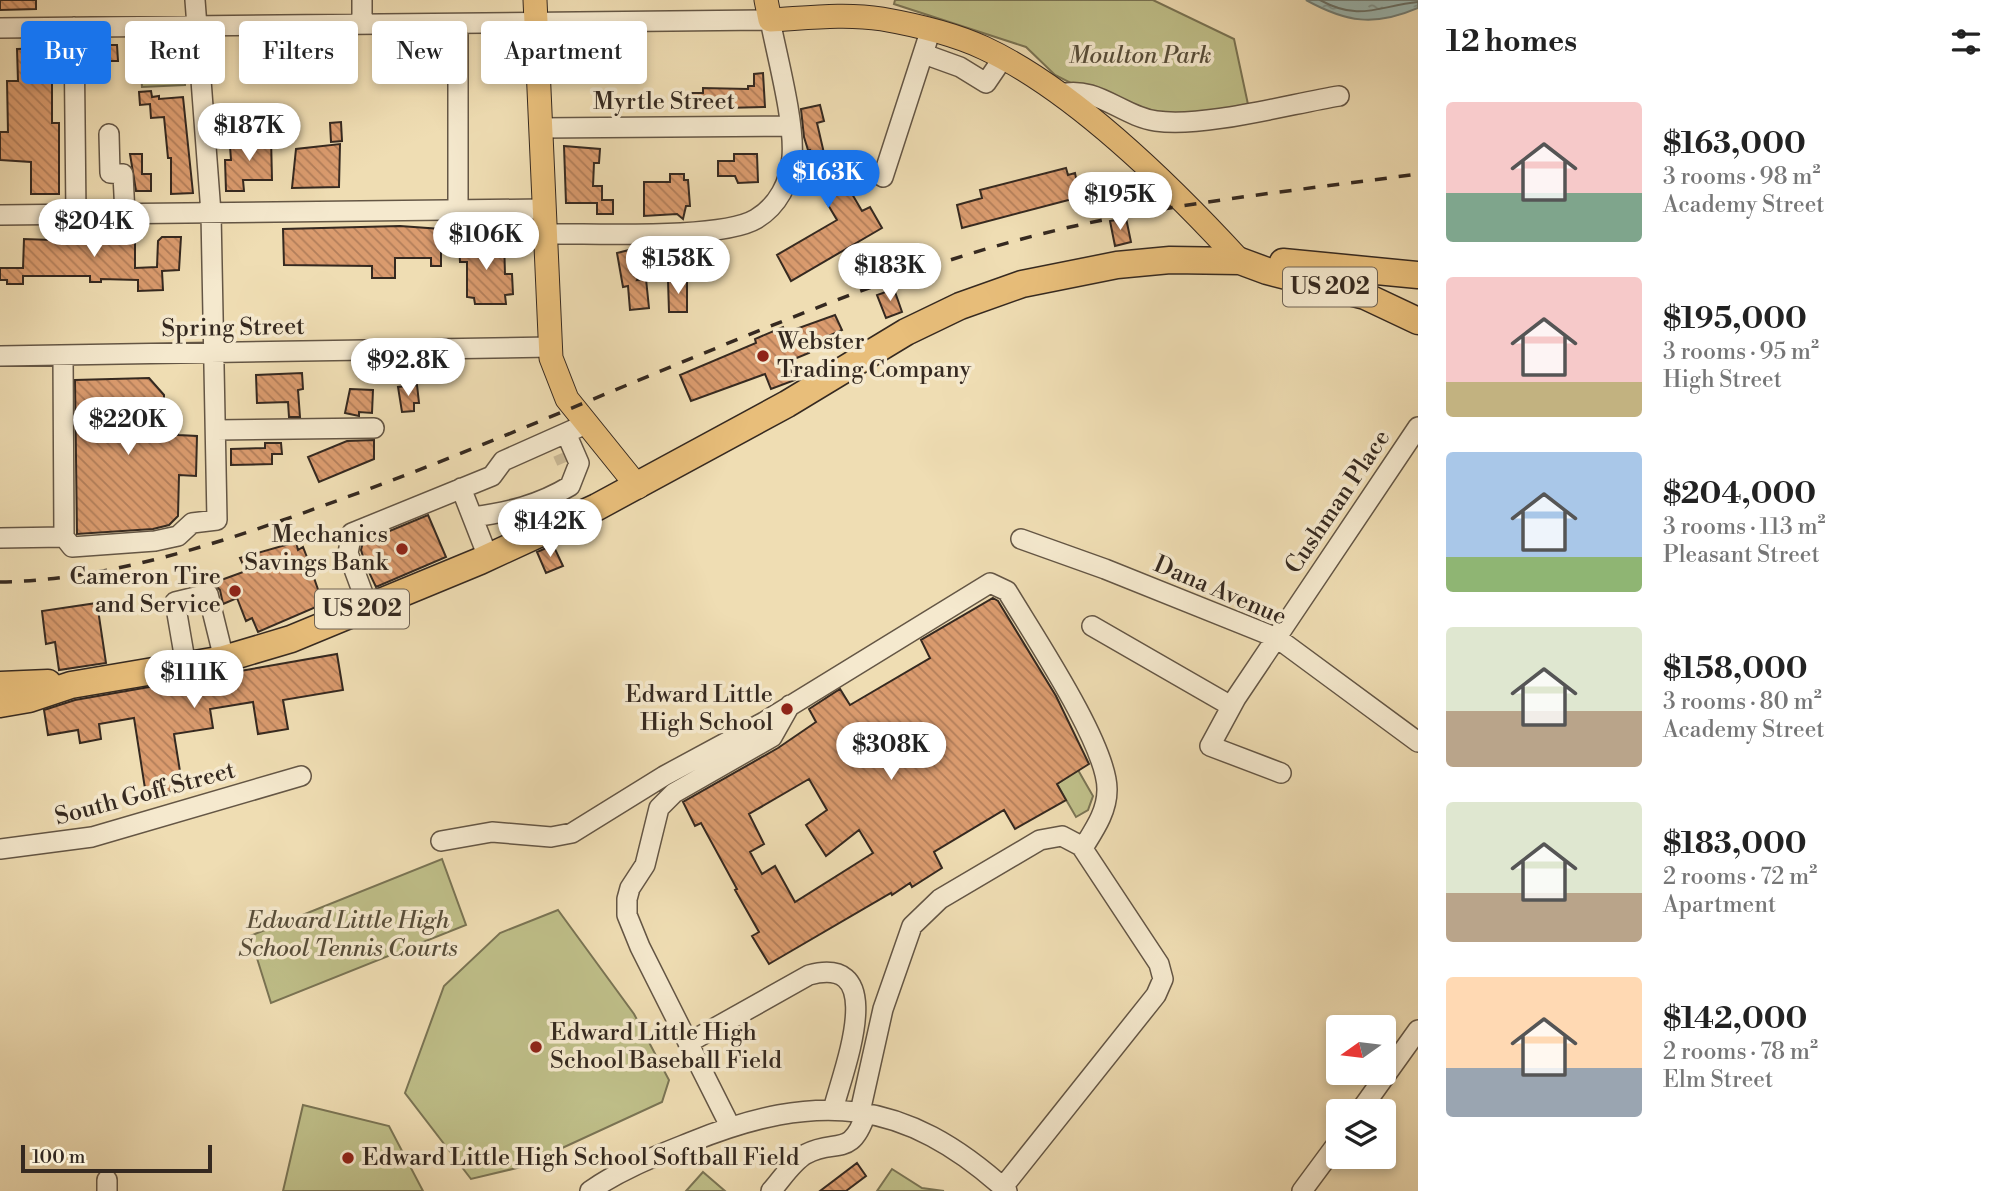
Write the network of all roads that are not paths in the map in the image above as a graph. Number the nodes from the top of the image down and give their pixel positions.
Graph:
1 (195, 0) edge
2 (362, 0) edge
3 (535, 0) edge
4 (768, 10) edge
5 (197, 21) edge
6 (538, 21) edge
7 (573, 21) edge
8 (362, 24) junction
9 (372, 24) edge
10 (225, 27) edge
11 (0, 28) edge
12 (21, 28) edge
13 (931, 29) junction
14 (925, 54) junction
15 (1003, 58) junction
16 (75, 84) edge
17 (202, 84) edge
18 (458, 84) edge
19 (539, 84) edge
20 (1059, 94) junction
21 (1339, 96) dead end
22 (789, 127) junction
23 (540, 128) junction
24 (109, 134) dead end
25 (883, 177) dead end
26 (543, 209) junction
27 (458, 210) junction
28 (211, 213) junction
29 (0, 215) edge
30 (76, 215) junction
31 (125, 215) junction
32 (544, 234) junction
33 (1240, 261) junction
34 (1418, 275) edge
35 (1418, 321) edge
36 (551, 347) junction
37 (214, 353) junction
38 (0, 356) edge
39 (63, 356) junction
40 (1418, 427) edge
41 (374, 428) dead end
42 (216, 430) junction
43 (568, 448) junction
44 (638, 487) junction
45 (461, 488) junction
46 (472, 517) junction
47 (64, 537) junction
48 (0, 538) edge
49 (1021, 539) dead end
50 (488, 557) junction
51 (368, 607) junction
52 (1092, 626) dead end
53 (1277, 638) junction
54 (224, 659) junction
55 (186, 666) junction
56 (0, 685) edge
57 (71, 685) junction
58 (0, 704) edge
59 (790, 705) junction
60 (1231, 706) junction
61 (1418, 741) edge
62 (1281, 773) dead end
63 (301, 776) dead end
64 (441, 841) dead end
65 (1083, 848) junction
66 (0, 849) edge
67 (1418, 1030) edge
68 (688, 1043) junction
69 (1369, 1099) edge
70 (833, 1110) junction
71 (863, 1113) junction
72 (730, 1126) junction
73 (1326, 1159) edge
74 (1005, 1189) edge
75 (590, 1191) edge
76 (771, 1191) edge
77 (1302, 1191) edge

1 - 5 street
2 - 8 street
3 - 6 main road
4 - 7 street
4 - 13 main road
4 - 22 street
8 - 9 street
8 - 10 street
11 - 12 street
13 - 14 street
13 - 15 main road
14 - 15 street
14 - 25 street
15 - 20 main road
16 - 30 street
17 - 28 street
18 - 27 street
19 - 23 main road
20 - 21 street
20 - 33 main road
22 - 23 street, Myrtle Street
22 - 32 street
23 - 26 main road
24 - 31 street
26 - 27 street
26 - 32 main road
27 - 28 street
28 - 31 street
28 - 37 street
29 - 30 street
30 - 31 street
32 - 36 main road
33 - 34 highway, US 202
33 - 35 highway, US 202
33 - 44 highway, US 202
36 - 37 street, Spring Street
36 - 43 main road
37 - 39 street, Spring Street
37 - 42 street
38 - 39 street, Spring Street
39 - 47 street
40 - 53 street, Cushman Place
41 - 42 street
42 - 47 street
43 - 44 main road
43 - 45 street
43 - 46 street
44 - 50 highway, US 202
45 - 46 street
45 - 51 street
46 - 50 street
47 - 48 street
49 - 53 street, Dana Avenue
50 - 51 highway, US 202
51 - 54 highway, US 202
52 - 60 street
53 - 60 street, Cushman Place
53 - 61 street, Dana Avenue
54 - 55 highway, US 202
54 - 55 street
55 - 57 highway, US 202
56 - 57 highway, US 202
57 - 58 highway, US 202
59 - 64 street
59 - 65 street
59 - 68 street
60 - 62 street, Cushman Place
63 - 66 street, South Goff Street
65 - 71 street
65 - 74 street
67 - 69 street
68 - 70 street
68 - 72 street
70 - 71 street
70 - 72 street
71 - 74 street
71 - 76 street
72 - 75 street
73 - 77 street

